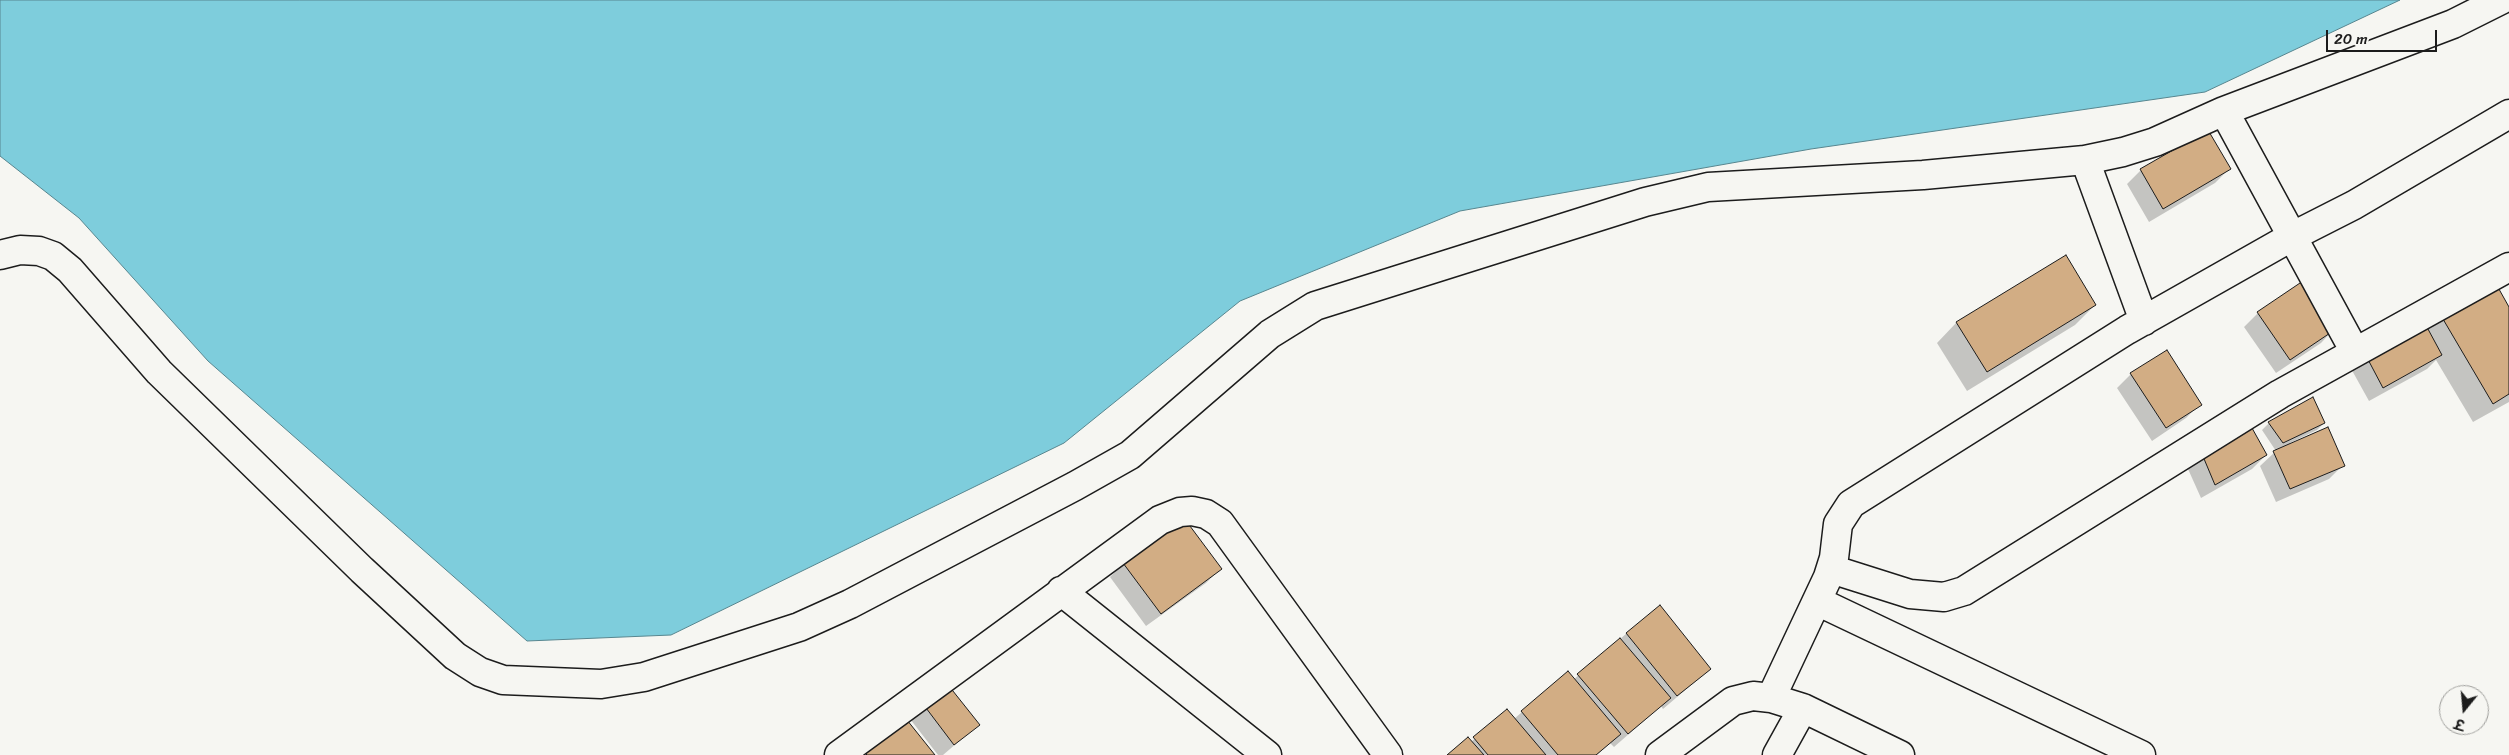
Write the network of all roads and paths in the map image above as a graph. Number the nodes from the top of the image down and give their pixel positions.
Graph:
1 (2501, 0) edge
2 (2224, 111) junction
3 (2509, 114) edge
4 (2085, 160) junction
5 (2293, 236) junction
6 (0, 255) edge
7 (2509, 267) edge
8 (2144, 321) junction
9 (2355, 352) junction
10 (1831, 569) junction
11 (1061, 591) junction
12 (1817, 601) junction
13 (1771, 698) junction
14 (1803, 708) junction
15 (839, 755) edge
16 (1267, 755) edge
17 (1388, 755) edge
18 (1660, 755) edge
19 (1777, 755) edge
20 (1900, 755) edge
21 (2141, 755) edge

1 - 2 street
2 - 4 street
2 - 5 street
3 - 5 street
4 - 6 street
4 - 8 street
5 - 8 street
5 - 9 street
7 - 9 street
8 - 10 street
9 - 10 street
10 - 12 street
11 - 15 street
11 - 16 street
11 - 17 street
12 - 13 street
12 - 21 street
13 - 14 street
13 - 18 street
14 - 19 street
14 - 20 street

